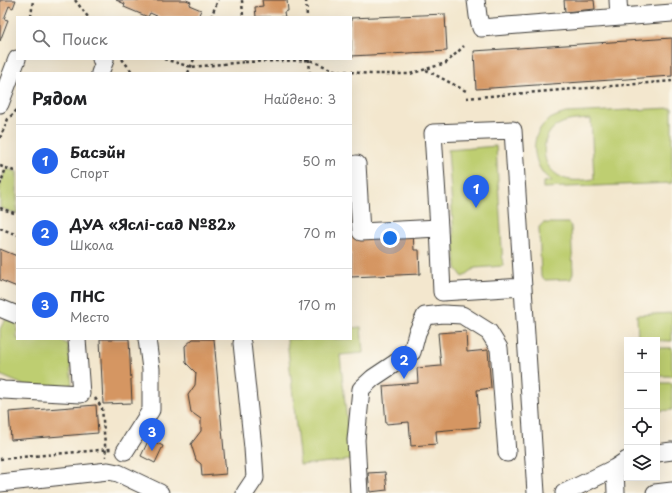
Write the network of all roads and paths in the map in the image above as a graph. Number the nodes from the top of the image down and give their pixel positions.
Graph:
1 (33, 0) edge
2 (75, 0) edge
3 (218, 0) edge
4 (242, 0) edge
5 (306, 0) edge
6 (476, 0) edge
7 (618, 0) edge
8 (672, 12) edge
9 (32, 16) edge
10 (87, 16) edge
11 (211, 16) edge
12 (242, 16) edge
13 (307, 16) edge
14 (619, 17) junction
15 (464, 46) dead end
16 (105, 60) edge
17 (123, 60) edge
18 (167, 60) edge
19 (194, 60) edge
20 (244, 60) edge
21 (309, 60) edge
22 (191, 67) junction
23 (425, 69) junction
24 (100, 72) edge
25 (132, 72) edge
26 (188, 72) edge
27 (310, 72) edge
28 (352, 72) edge
29 (352, 72) edge
30 (16, 73) edge
31 (672, 82) edge
32 (466, 91) dead end
33 (466, 98) dead end
34 (0, 104) edge
35 (16, 111) edge
36 (0, 138) edge
37 (352, 165) edge
38 (0, 166) edge
39 (6, 168) junction
40 (16, 172) edge
41 (0, 185) edge
42 (0, 208) edge
43 (16, 214) edge
44 (0, 228) edge
45 (439, 228) junction
46 (16, 234) edge
47 (523, 287) junction
48 (0, 308) edge
49 (16, 315) edge
50 (77, 340) edge
51 (147, 340) edge
52 (242, 343) dead end
53 (0, 389) edge
54 (93, 396) dead end
55 (106, 450) junction
56 (125, 451) joint
57 (672, 451) edge
58 (507, 453) dead end
59 (660, 453) edge
60 (0, 459) edge
61 (621, 464) edge
62 (108, 471) junction
63 (0, 483) edge
64 (672, 491) edge
65 (160, 493) edge
66 (245, 493) edge
67 (359, 493) edge
68 (536, 493) edge
69 (564, 493) edge
70 (616, 493) edge
71 (655, 493) edge

1 - 9 path
2 - 10 path
3 - 11 path
4 - 12 path
5 - 13 path
6 - 14 lane
7 - 14 lane
8 - 14 lane
15 - 23 path
16 - 24 lane
17 - 25 path
18 - 22 path
19 - 22 path
20 - 21 path
20 - 22 path
21 - 27 path
21 - 29 path
22 - 26 path
23 - 28 path
23 - 32 path
30 - 34 lane
31 - 33 path
35 - 36 path
37 - 45 lane
38 - 39 path
39 - 40 path
39 - 41 path
42 - 43 path
44 - 46 path
45 - 47 lane
45 - 47 lane
47 - 68 lane
48 - 49 lane
50 - 53 lane
51 - 56 lane
52 - 66 lane
54 - 55 path
55 - 56 path
55 - 60 path
55 - 62 path
57 - 59 lane
58 - 67 lane
61 - 69 lane
61 - 70 lane
62 - 63 lane
62 - 65 lane
64 - 71 lane

